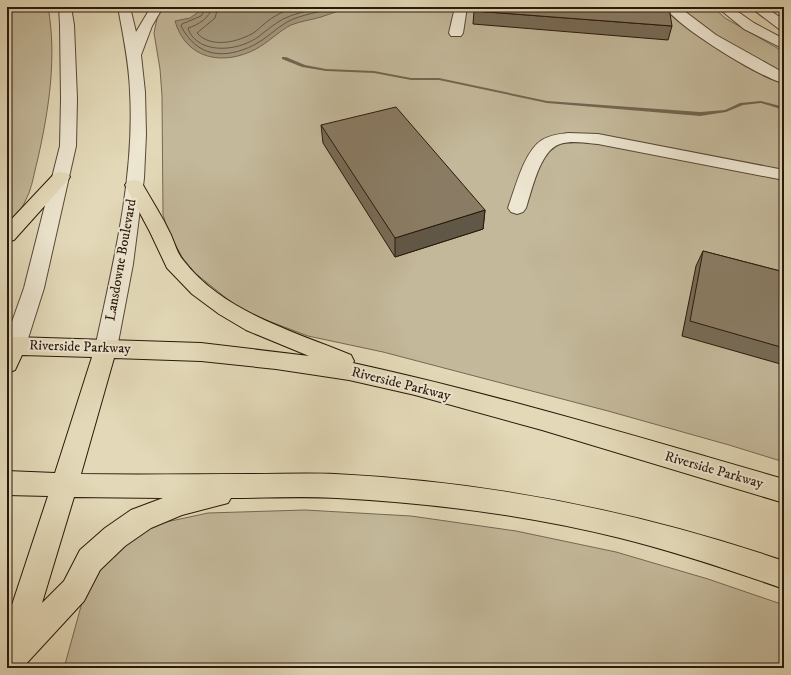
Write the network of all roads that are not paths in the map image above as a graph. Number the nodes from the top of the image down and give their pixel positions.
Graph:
1 (65, 7) edge
2 (124, 7) edge
3 (157, 7) edge
4 (462, 7) edge
5 (671, 7) edge
6 (723, 7) edge
7 (756, 7) edge
8 (784, 26) edge
9 (456, 33) dead end
10 (784, 45) edge
11 (134, 56) junction
12 (784, 79) edge
13 (784, 175) edge
14 (61, 178) junction
15 (134, 185) junction
16 (517, 208) dead end
17 (7, 236) edge
18 (106, 348) junction
19 (10, 352) edge
20 (415, 386) junction
21 (7, 483) edge
22 (64, 486) junction
23 (264, 486) junction
24 (784, 491) edge
25 (784, 575) edge
26 (9, 662) edge

1 - 14 street
2 - 11 street, Lansdowne Boulevard
3 - 11 street
4 - 9 street
5 - 12 street
6 - 10 street
7 - 8 street
11 - 15 street, Lansdowne Boulevard
13 - 16 street
14 - 17 main road
14 - 19 street
15 - 18 street, Lansdowne Boulevard
15 - 20 main road
18 - 19 main road, Riverside Parkway
18 - 20 main road, Riverside Parkway
18 - 22 main road, Lansdowne Boulevard
20 - 24 main road, Riverside Parkway
21 - 22 main road
22 - 23 main road
22 - 26 main road, Lansdowne Boulevard
23 - 25 main road
23 - 26 main road

